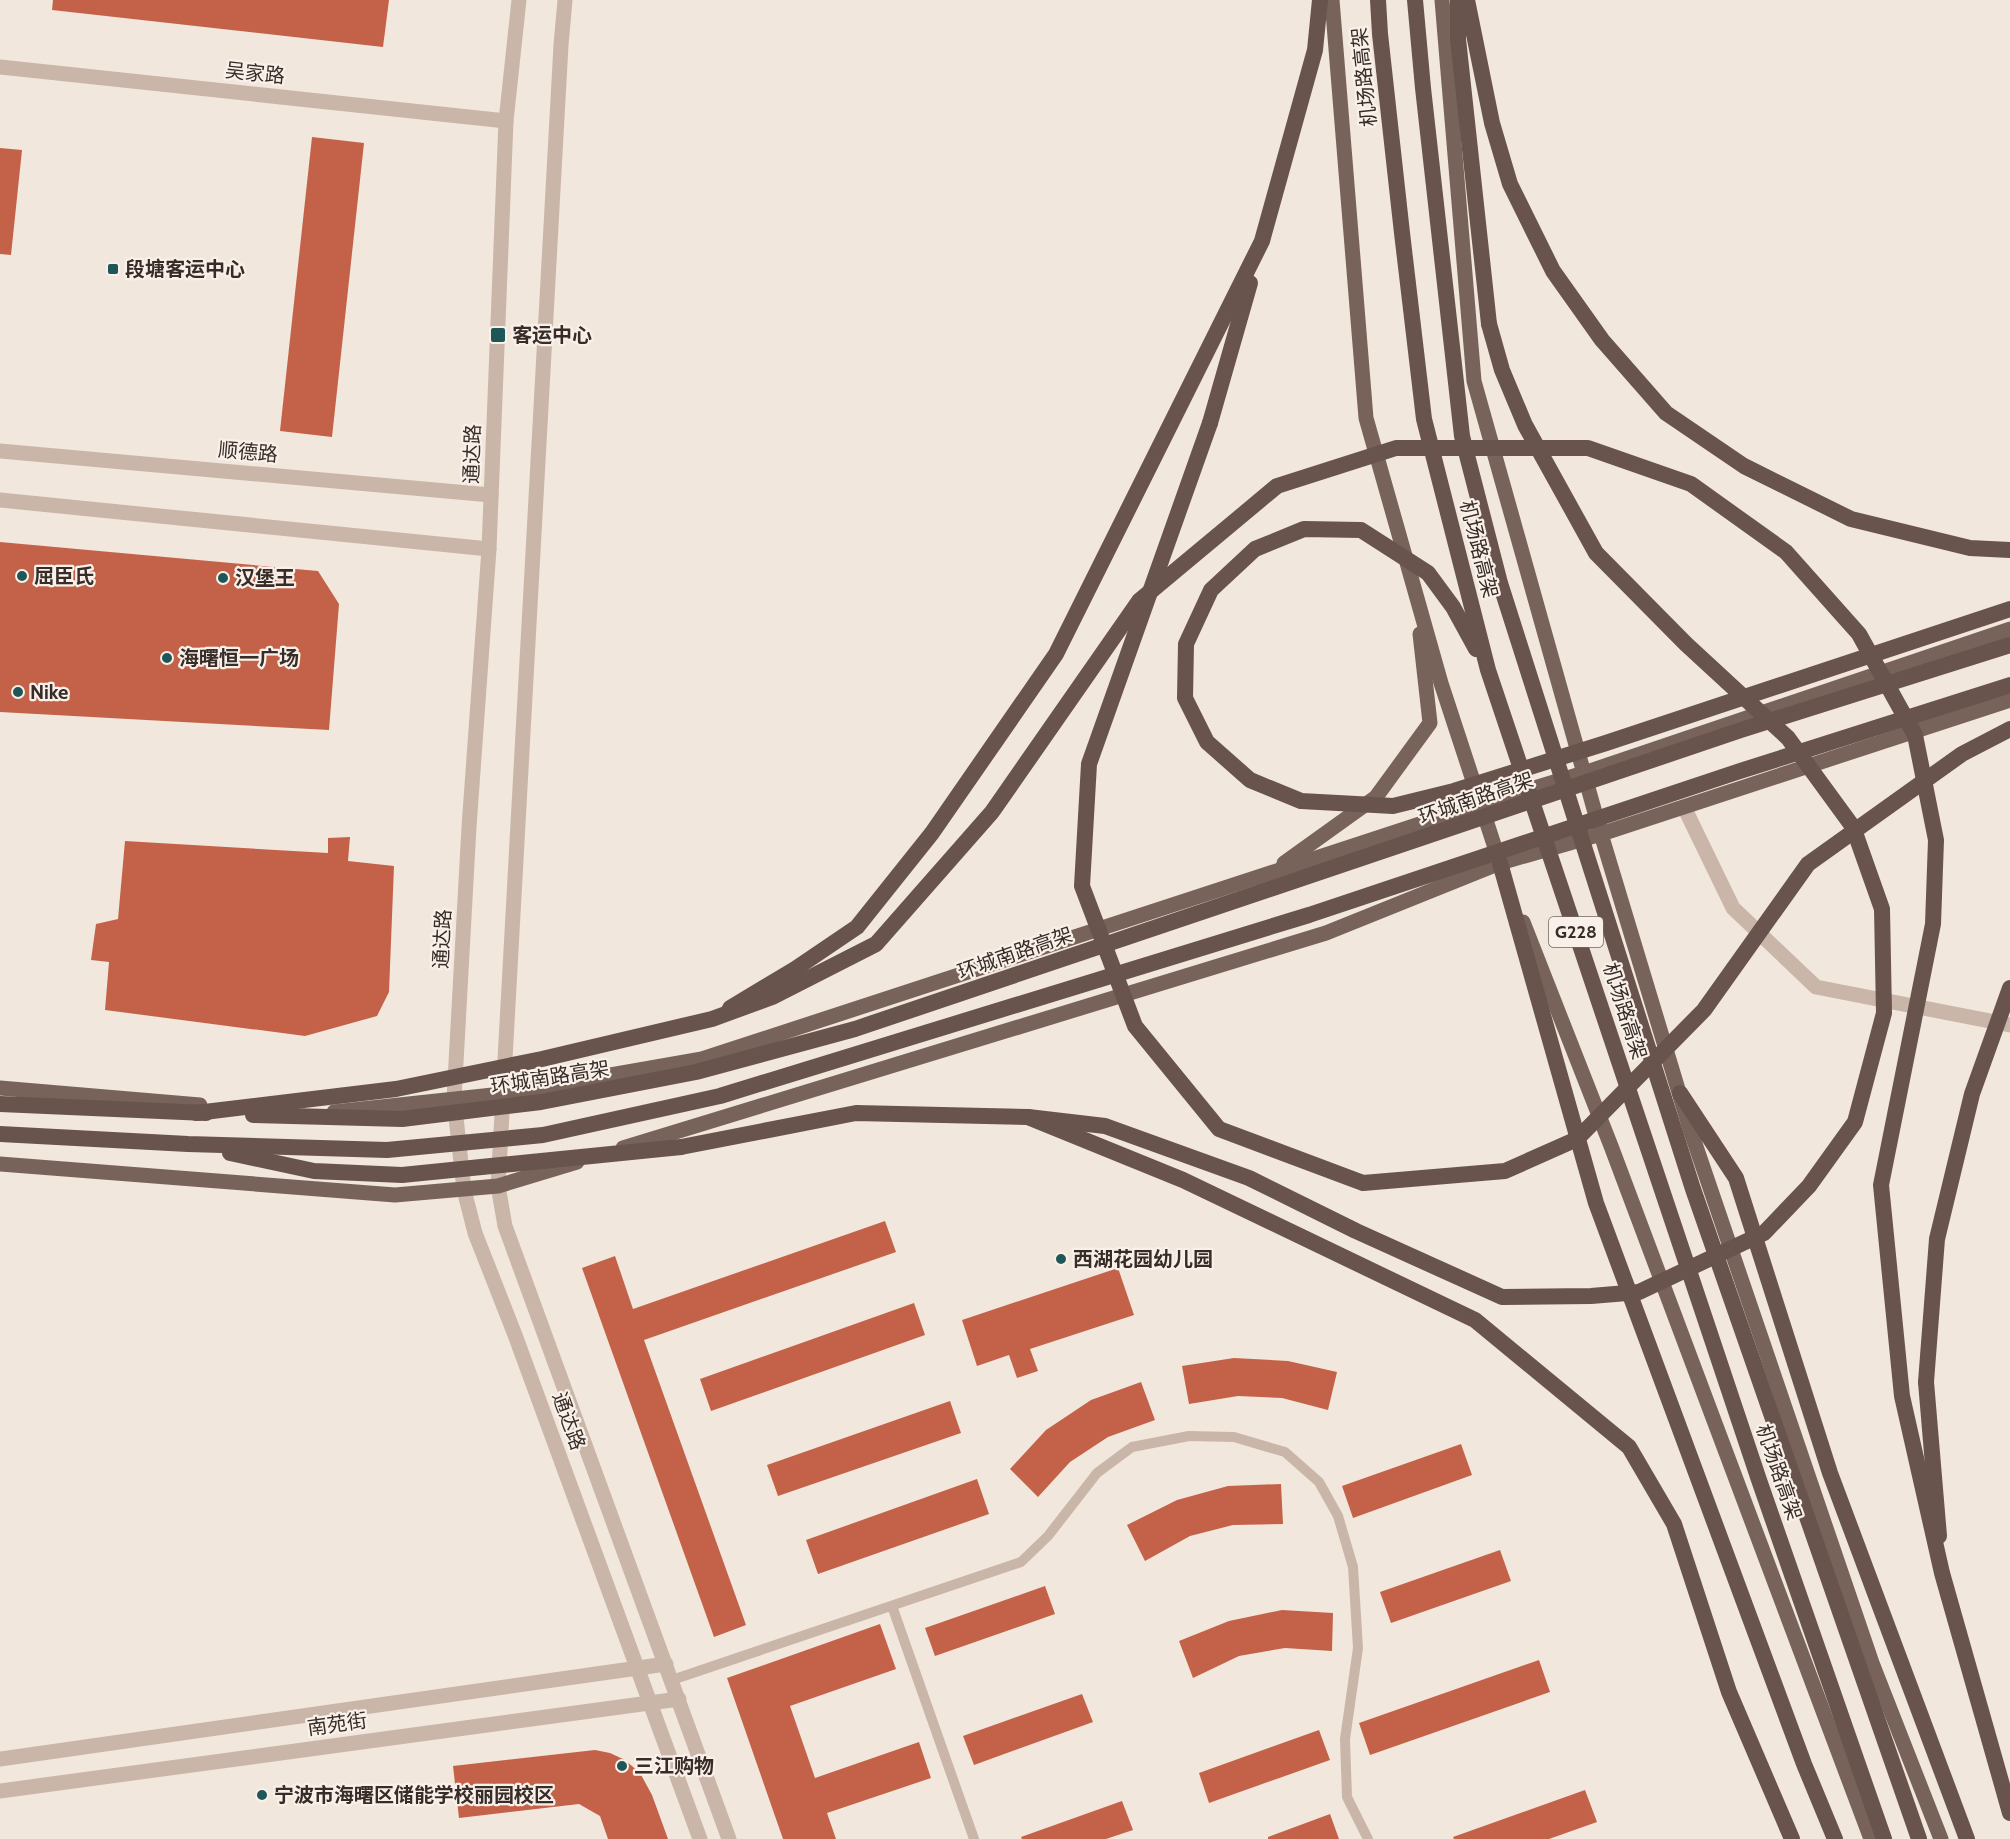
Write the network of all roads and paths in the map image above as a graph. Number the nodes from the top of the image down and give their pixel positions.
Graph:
1 (519, 0) edge
2 (566, 0) edge
3 (1320, 0) edge
4 (1332, 0) edge
5 (1378, 0) edge
6 (1415, 0) edge
7 (1442, 0) edge
8 (1458, 0) edge
9 (1467, 0) edge
10 (0, 67) edge
11 (506, 121) junction
12 (1262, 242) junction
13 (0, 451) edge
14 (491, 495) junction
15 (0, 500) edge
16 (489, 549) junction
17 (2010, 550) edge
18 (1414, 590) junction
19 (2010, 609) edge
20 (2010, 629) edge
21 (2010, 645) edge
22 (1488, 670) junction
23 (2010, 685) edge
24 (2010, 700) edge
25 (2010, 729) edge
26 (1584, 773) junction
27 (1481, 804) junction
28 (1684, 807) junction
29 (1601, 834) junction
30 (1500, 863) junction
31 (1270, 873) junction
32 (2010, 988) edge
33 (712, 1019) junction
34 (2010, 1025) edge
35 (0, 1088) edge
36 (1680, 1093) junction
37 (502, 1094) junction
38 (454, 1099) junction
39 (0, 1104) edge
40 (196, 1113) junction
41 (1028, 1118) junction
42 (0, 1134) edge
43 (188, 1144) junction
44 (0, 1164) edge
45 (498, 1186) junction
46 (464, 1190) junction
47 (1942, 1573) junction
48 (892, 1606) junction
49 (666, 1664) junction
50 (638, 1668) junction
51 (672, 1680) junction
52 (679, 1700) junction
53 (650, 1703) junction
54 (0, 1759) edge
55 (0, 1791) edge
56 (2010, 1813) edge
57 (700, 1839) edge
58 (729, 1839) edge
59 (974, 1839) edge
60 (1368, 1839) edge
61 (1792, 1839) edge
62 (1835, 1839) edge
63 (1871, 1839) edge
64 (1884, 1839) edge
65 (1919, 1839) edge
66 (1941, 1839) edge
67 (1967, 1839) edge

1 - 11 street, 通达路
2 - 37 street, 通达路
3 - 12 highway
4 - 18 main road
5 - 22 highway, 机场路高架 / G228, bridge
6 - 65 highway, 机场路高架 / G228, bridge
7 - 26 main road
8 - 41 highway, bridge
9 - 17 highway
10 - 11 street, 吴家路
11 - 14 street, 通达路
12 - 25 highway, bridge
12 - 33 highway, bridge
13 - 14 street, 顺德路
14 - 16 street, 通达路
15 - 16 street
16 - 38 street, 通达路
18 - 27 main road
18 - 31 main road
19 - 22 highway, bridge
20 - 26 main road
21 - 40 highway, 环城南路高架, bridge
22 - 64 highway, 机场路高架 / G228, bridge
23 - 43 highway, bridge
24 - 28 main road
26 - 27 main road
26 - 29 main road
27 - 30 main road
27 - 31 main road
28 - 29 main road
28 - 34 street
29 - 30 main road
29 - 36 main road
30 - 45 main road
30 - 62 highway
30 - 63 main road
31 - 37 main road
32 - 47 highway, bridge
33 - 40 highway, bridge
33 - 47 highway, bridge
35 - 38 main road
36 - 66 main road
36 - 67 highway
37 - 38 main road
37 - 45 street, 通达路
38 - 46 street, 通达路
39 - 40 highway, 环城南路高架, bridge
41 - 43 highway, bridge
41 - 61 highway
42 - 43 highway, bridge
44 - 46 main road
45 - 46 main road
45 - 49 street, 通达路
46 - 50 street, 通达路
47 - 56 highway, bridge
48 - 51 lane
48 - 59 lane
48 - 60 lane
49 - 50 street, 南苑街
49 - 51 street, 通达路
50 - 53 street, 通达路
50 - 54 street, 南苑街
51 - 52 street, 通达路
52 - 53 street, 南苑街
52 - 58 street, 通达路
53 - 55 street, 南苑街
53 - 57 street, 通达路

